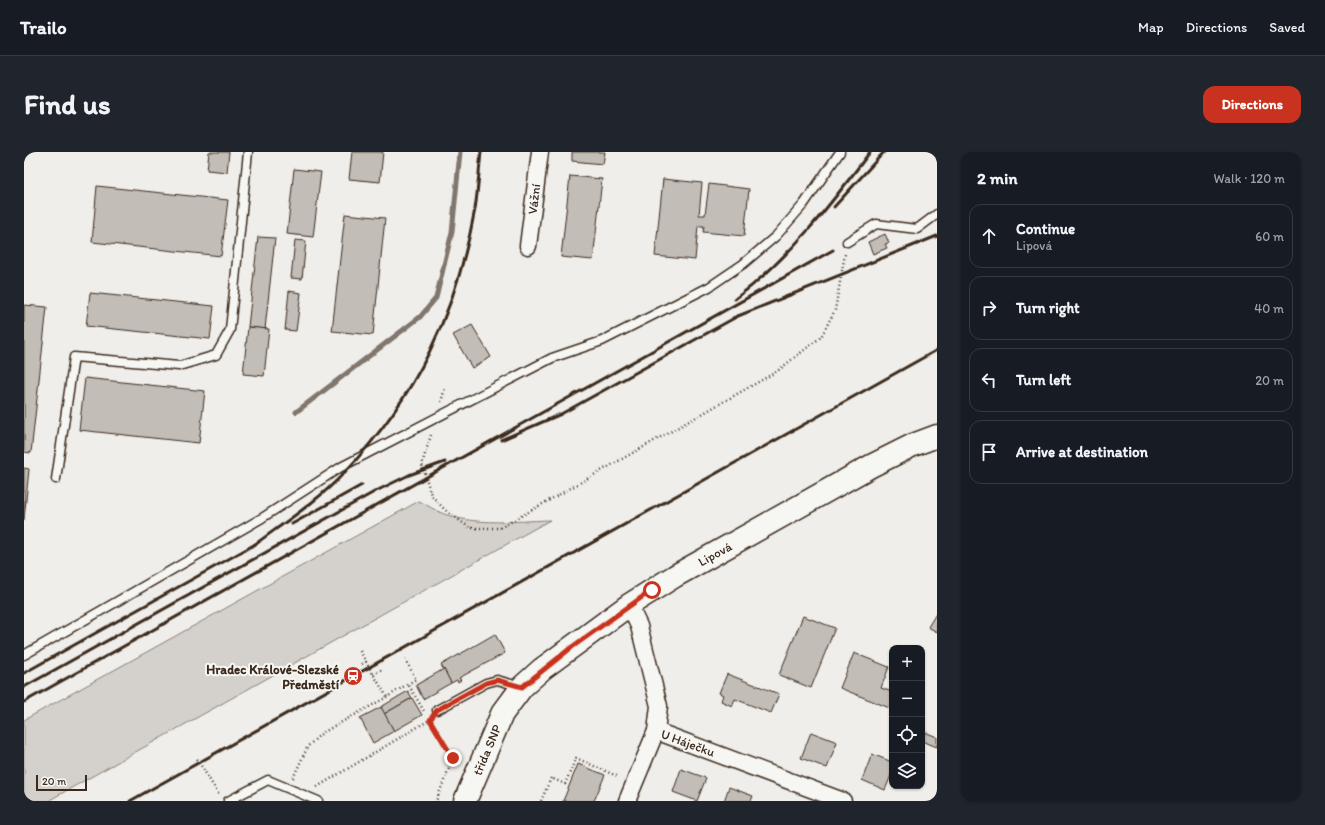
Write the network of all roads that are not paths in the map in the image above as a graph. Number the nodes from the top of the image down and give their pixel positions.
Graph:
1 (248, 152) edge
2 (540, 152) edge
3 (840, 152) edge
4 (937, 214) edge
5 (848, 242) road end
6 (528, 246) dead end
7 (937, 436) edge
8 (56, 479) dead end
9 (629, 605) junction
10 (24, 655) edge
11 (517, 694) junction
12 (437, 710) road end
13 (656, 731) junction
14 (228, 801) edge
15 (318, 801) edge
16 (465, 801) edge
17 (627, 801) edge
18 (843, 801) edge

1 - 8 lane
2 - 6 street, Vážní
3 - 10 lane
4 - 5 lane
7 - 9 street, Lipová
9 - 11 street, Lipová
9 - 13 street, U Háječku
11 - 12 lane
11 - 16 street, třída SNP
13 - 17 street
13 - 18 street, U Háječku
14 - 15 lane

